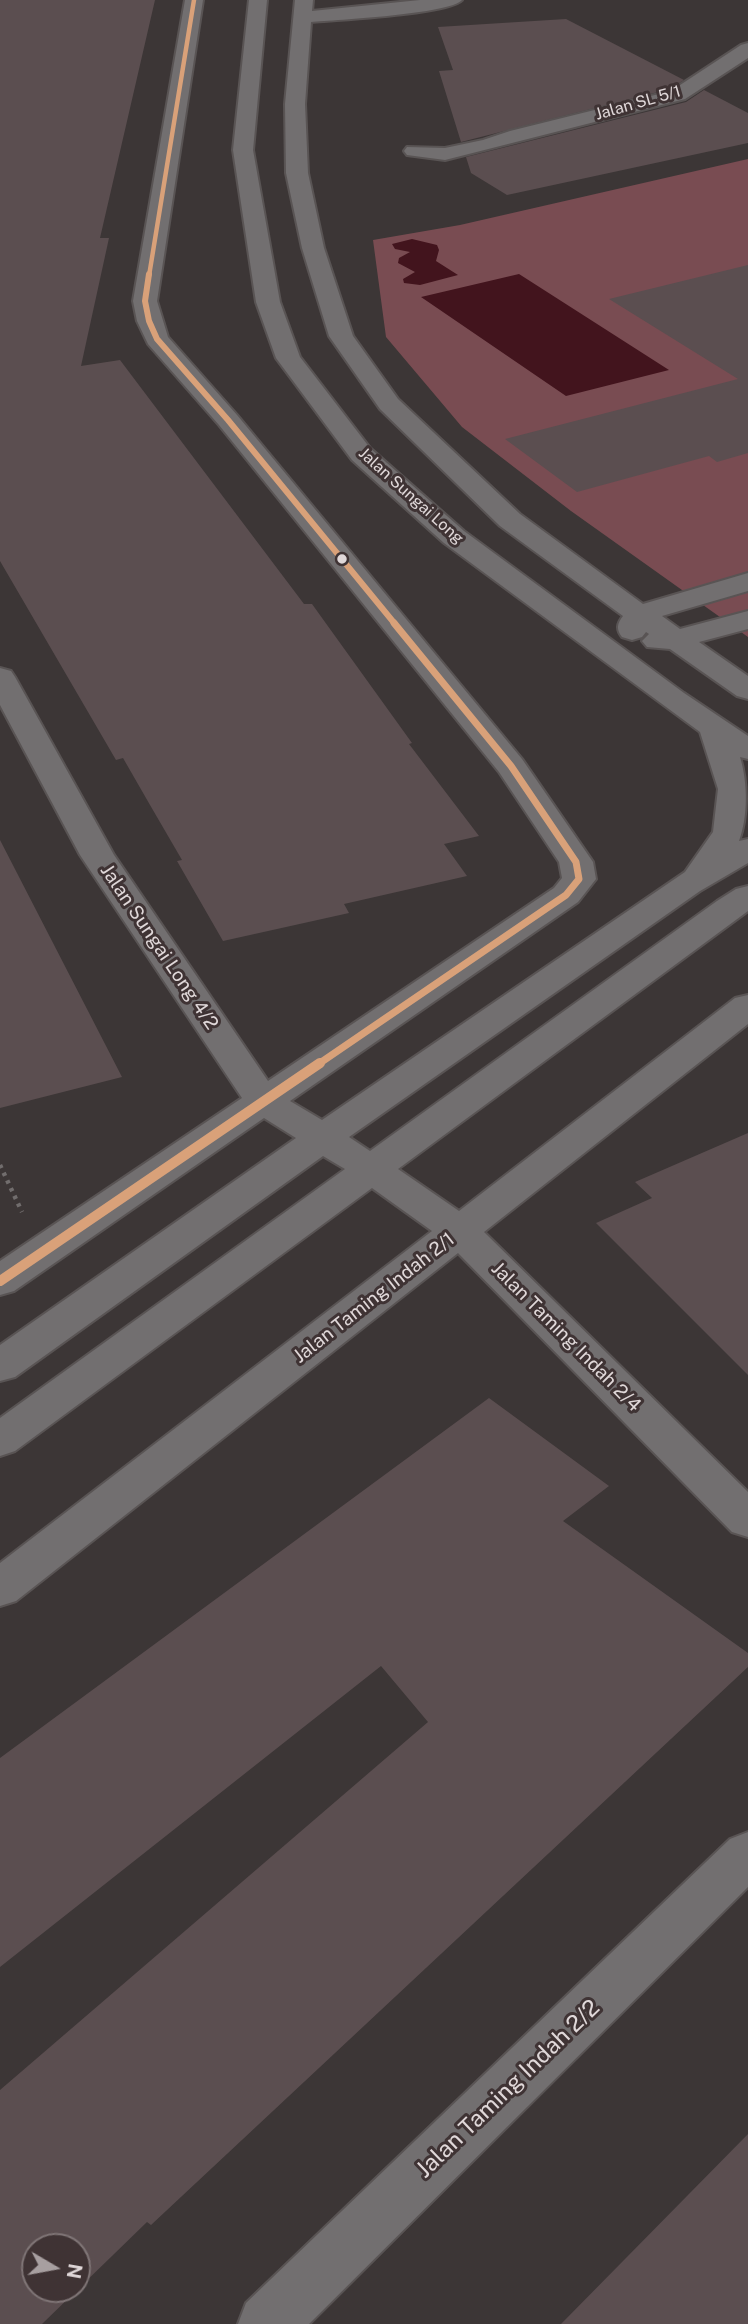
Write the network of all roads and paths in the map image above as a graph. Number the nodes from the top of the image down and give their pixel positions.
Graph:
1 (194, 0) edge
2 (258, 0) edge
3 (453, 0) edge
4 (303, 8) edge
5 (748, 49) edge
6 (517, 135) dead end
7 (748, 582) edge
8 (561, 615) junction
9 (748, 620) edge
10 (635, 625) junction
11 (675, 640) junction
12 (639, 673) junction
13 (0, 677) edge
14 (748, 690) edge
15 (714, 726) junction
16 (748, 750) edge
17 (748, 849) edge
18 (697, 878) junction
19 (742, 902) edge
20 (748, 1006) edge
21 (262, 1100) junction
22 (322, 1138) junction
23 (0, 1165) edge
24 (372, 1169) junction
25 (22, 1213) dead end
26 (460, 1231) junction
27 (0, 1281) edge
28 (0, 1366) edge
29 (0, 1440) edge
30 (748, 1520) edge
31 (0, 1588) edge
32 (748, 1854) edge
33 (267, 2324) edge

1 - 21 street
2 - 8 street, Jalan Sungai Long
3 - 4 street
4 - 10 street
5 - 6 street, Jalan SL 5/1
7 - 10 street
8 - 10 street
8 - 12 street, Jalan Sungai Long
9 - 11 street
10 - 11 street
10 - 12 street
11 - 14 street
12 - 15 street, Jalan Sungai Long
13 - 21 street, Jalan Sungai Long 4/2
15 - 16 street, Jalan Sungai Long
15 - 18 street
17 - 18 street
18 - 22 street
19 - 24 street
20 - 26 street, Jalan Taming Indah 2/1
21 - 22 street, Jalan Sungai Long 4/2
21 - 27 street
22 - 24 street, Jalan Sungai Long 4/2
22 - 28 street
23 - 25 path
24 - 26 street, Jalan Taming Indah 2/4
24 - 29 street
26 - 30 street, Jalan Taming Indah 2/4
26 - 31 street, Jalan Taming Indah 2/1
32 - 33 street, Jalan Taming Indah 2/2

